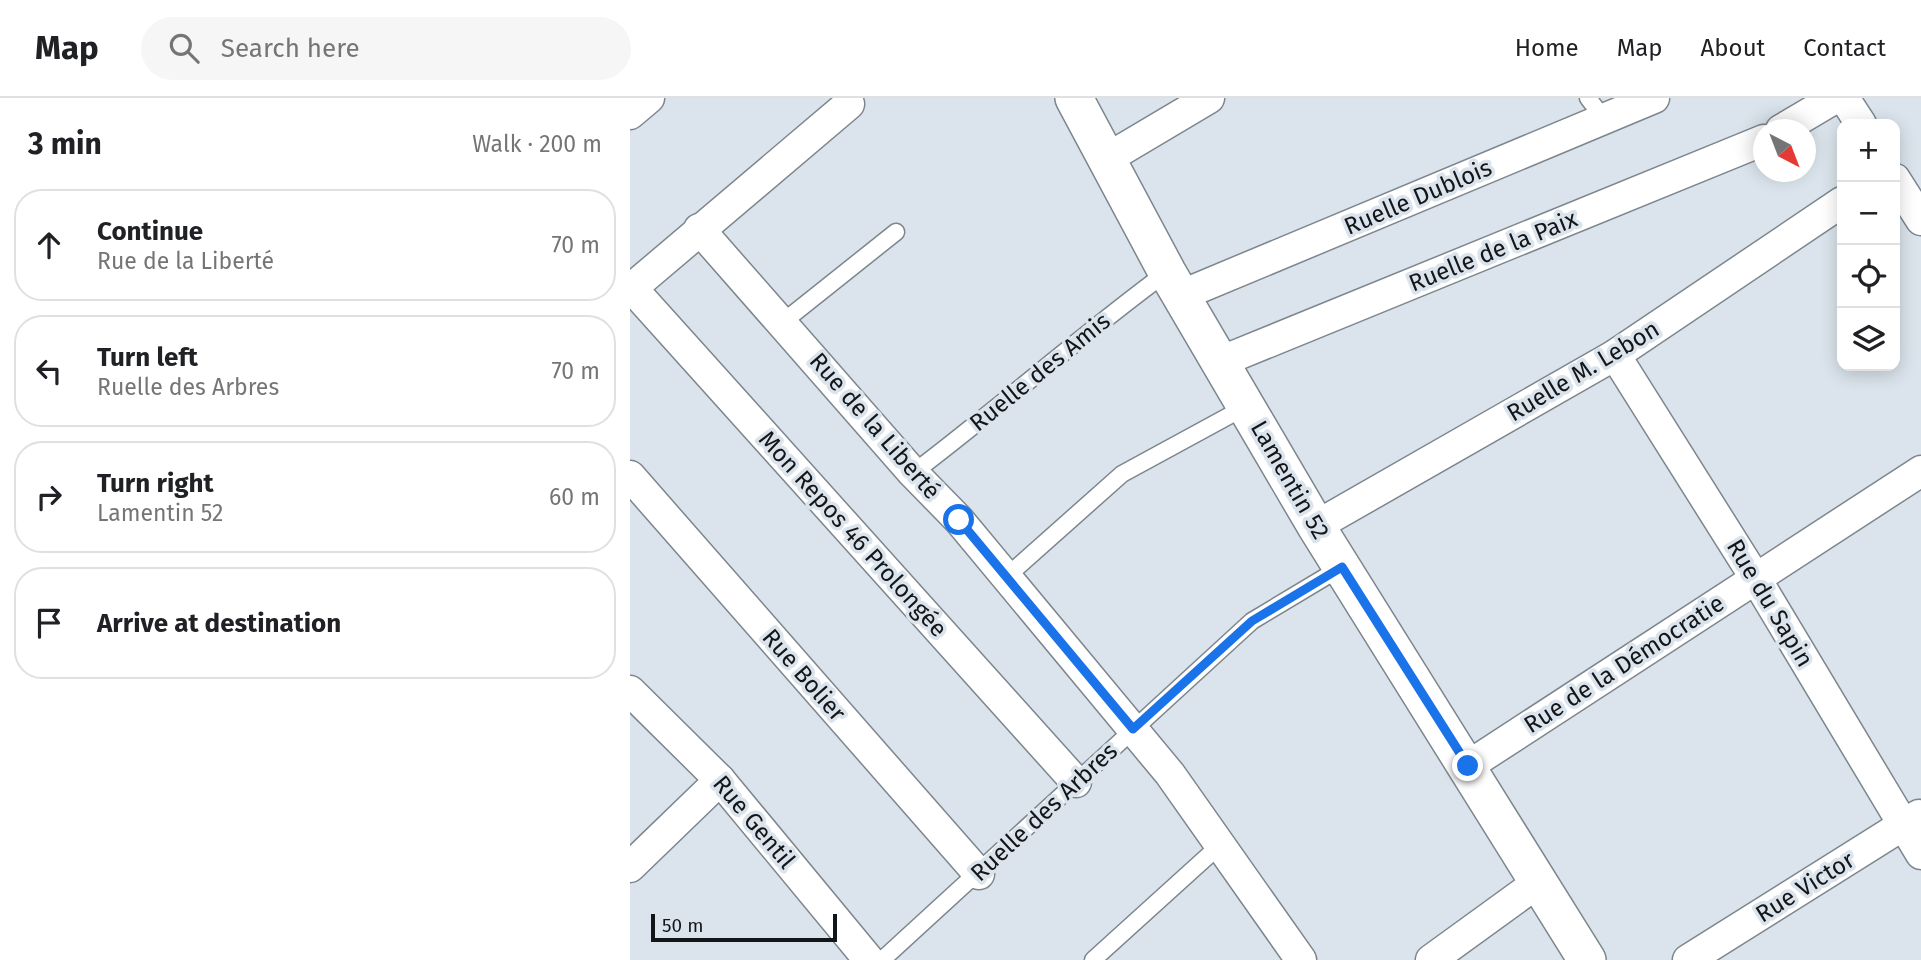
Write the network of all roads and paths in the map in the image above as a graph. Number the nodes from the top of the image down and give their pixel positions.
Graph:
1 (649, 98) edge
2 (1074, 98) edge
3 (1209, 98) edge
4 (1654, 98) edge
5 (1835, 98) edge
6 (1844, 98) edge
7 (849, 104) dead end
8 (1596, 108) edge
9 (630, 114) edge
10 (1800, 119) edge
11 (1858, 119) edge
12 (1753, 143) edge
13 (1108, 158) junction
14 (1897, 182) edge
15 (1837, 205) edge
16 (1921, 220) edge
17 (699, 229) junction
18 (896, 232) dead end
19 (1175, 284) junction
20 (631, 287) edge
21 (783, 322) junction
22 (1615, 355) junction
23 (1222, 361) junction
24 (1247, 406) junction
25 (1921, 471) edge
26 (913, 473) junction
27 (630, 476) edge
28 (1316, 526) junction
29 (1342, 567) junction
30 (1005, 578) junction
31 (1756, 579) junction
32 (634, 703) edge
33 (1133, 729) junction
34 (1468, 766) junction
35 (720, 780) junction
36 (1076, 782) junction
37 (1913, 819) edge
38 (1220, 845) junction
39 (1921, 854) edge
40 (630, 867) edge
41 (979, 874) junction
42 (1540, 881) junction
43 (869, 960) edge
44 (882, 960) edge
45 (1093, 960) edge
46 (1301, 960) edge
47 (1431, 960) edge
48 (1587, 960) edge
49 (1688, 960) edge

1 - 9 street
2 - 13 street, Lamentin 52
3 - 13 street
4 - 8 street, Ruelle Dublois
5 - 10 street
6 - 11 street
7 - 17 street
8 - 19 street, Ruelle Dublois
12 - 23 street, Ruelle de la Paix
13 - 19 street, Lamentin 52
14 - 16 street
15 - 22 street, Ruelle M. Lebon
17 - 20 street
17 - 21 street, Rue de la Liberté
18 - 21 lane
19 - 23 street, Lamentin 52
19 - 26 lane, Ruelle des Amis
20 - 36 street, Mon Repos 46 Prolongée
21 - 26 street, Rue de la Liberté
22 - 28 street, Ruelle M. Lebon
22 - 31 street, Rue du Sapin
23 - 24 street, Lamentin 52
24 - 28 street, Lamentin 52
24 - 30 lane
25 - 31 street, Rue de la Démocratie
26 - 30 street, Rue de la Liberté
27 - 41 street, Rue Bolier
28 - 29 street, Lamentin 52
29 - 33 lane, Ruelle des Arbres
29 - 34 street, Lamentin 52
30 - 33 street, Rue de la Liberté
31 - 34 street, Rue de la Démocratie
31 - 37 street, Rue du Sapin
32 - 35 street, Rue Gentil
33 - 36 lane, Ruelle des Arbres
33 - 38 street, Rue de la Liberté
34 - 42 street, Lamentin 52
35 - 40 street
35 - 43 street, Rue Gentil
36 - 41 lane, Ruelle des Arbres
37 - 39 street, Rue du Sapin
37 - 49 street, Rue Victor
38 - 45 lane
38 - 46 street, Rue de la Liberté
41 - 44 lane, Ruelle des Arbres
42 - 47 street
42 - 48 street, Lamentin 52

